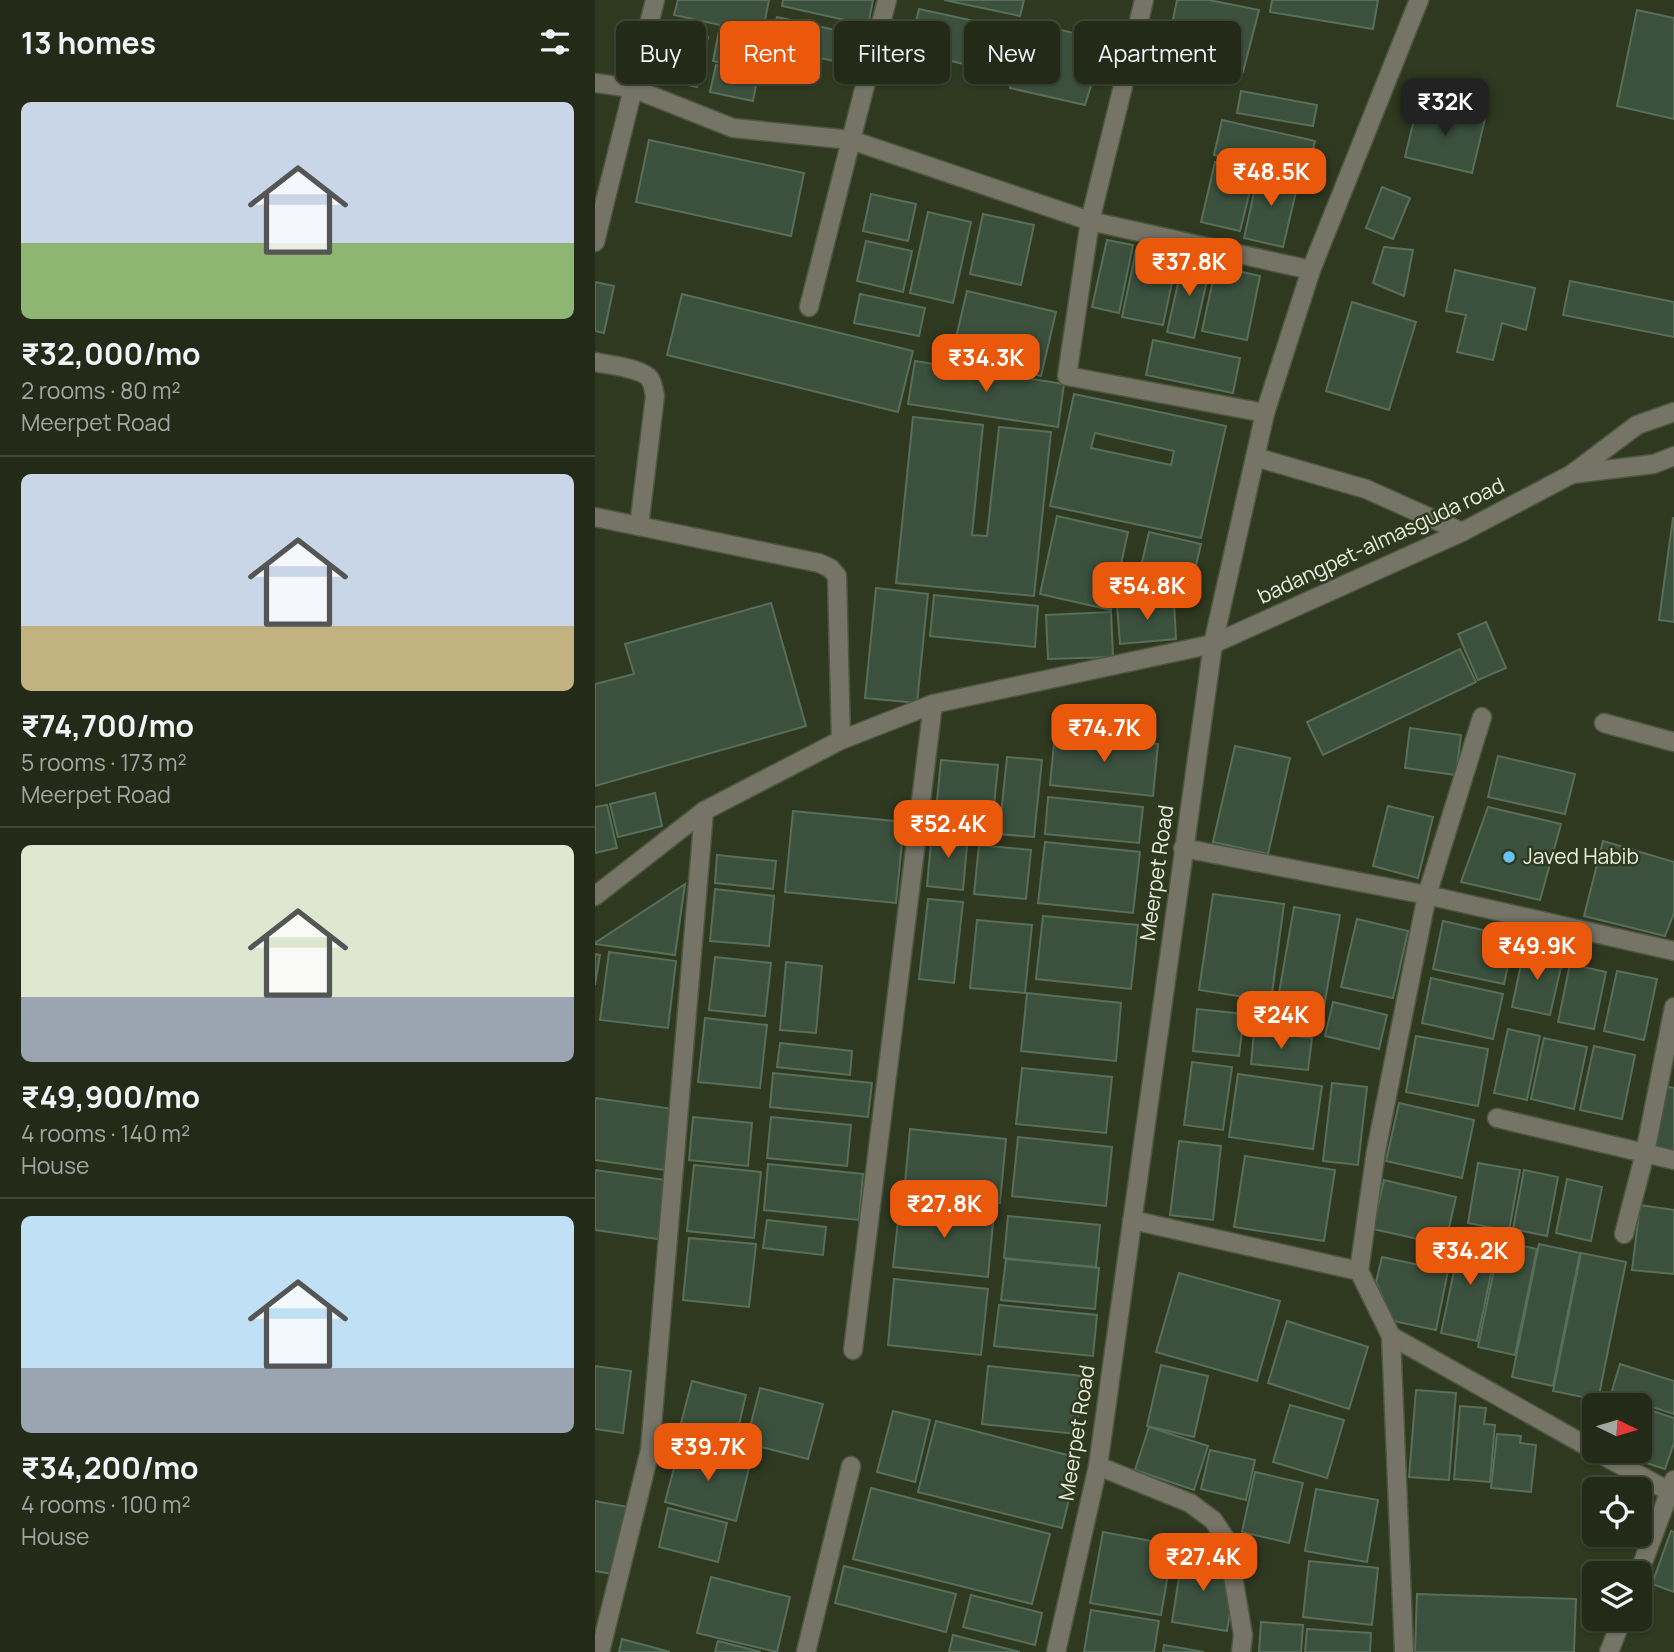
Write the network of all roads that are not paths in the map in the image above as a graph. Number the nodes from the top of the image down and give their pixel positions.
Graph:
1 (655, 0) edge
2 (887, 0) edge
3 (1144, 0) edge
4 (1419, 0) edge
5 (595, 83) edge
6 (632, 88) junction
7 (851, 139) junction
8 (1090, 221) junction
9 (595, 243) edge
10 (1311, 270) junction
11 (809, 307) dead end
12 (595, 362) edge
13 (1674, 412) edge
14 (1265, 413) junction
15 (1674, 456) edge
16 (1255, 457) junction
17 (1571, 474) junction
18 (595, 517) edge
19 (639, 526) junction
20 (1462, 532) junction
21 (1213, 644) junction
22 (933, 704) junction
23 (1482, 717) dead end
24 (1604, 723) dead end
25 (841, 740) junction
26 (1674, 742) edge
27 (703, 811) junction
28 (1183, 848) junction
29 (1427, 895) junction
30 (595, 896) edge
31 (1674, 951) edge
32 (1674, 1007) edge
33 (1497, 1118) dead end
34 (1645, 1153) junction
35 (1674, 1160) edge
36 (1132, 1220) junction
37 (1623, 1234) dead end
38 (1359, 1271) junction
39 (1391, 1336) junction
40 (853, 1350) dead end
41 (1582, 1443) edge
42 (1621, 1463) edge
43 (851, 1466) dead end
44 (1098, 1466) junction
45 (1673, 1489) edge
46 (1644, 1561) edge
47 (1617, 1631) edge
48 (600, 1652) edge
49 (806, 1652) edge
50 (1056, 1652) edge
51 (1241, 1652) edge
52 (1404, 1652) edge
53 (1609, 1652) edge

1 - 6 street
2 - 7 street
3 - 8 street
4 - 10 street, Meerpet Road
5 - 6 street
6 - 7 street
6 - 9 street
7 - 8 street
7 - 11 street
8 - 10 street
8 - 14 street
10 - 14 street, Meerpet Road
12 - 19 street
13 - 17 street, badangpet-almasguda road
14 - 16 street, Meerpet Road
15 - 17 street, badangpet-almasguda road
16 - 20 street
16 - 21 street, Meerpet Road
17 - 20 street, badangpet-almasguda road
18 - 19 street
19 - 25 street
20 - 21 street, badangpet-almasguda road
21 - 22 street, badangpet-almasguda road
21 - 28 street, Meerpet Road
22 - 25 street, badangpet-almasguda road
22 - 40 street
23 - 29 street
24 - 26 street
25 - 27 street, badangpet-almasguda road
27 - 30 street, badangpet-almasguda road
27 - 48 street
28 - 29 street
28 - 36 street, Meerpet Road
29 - 31 street
29 - 38 street
32 - 34 street
33 - 34 street
34 - 35 street
34 - 37 street
36 - 38 street
36 - 44 street, Meerpet Road
38 - 39 street
39 - 41 street
39 - 52 street
42 - 45 street
43 - 49 street
44 - 50 street, Meerpet Road
44 - 51 street
45 - 46 street
47 - 53 street

